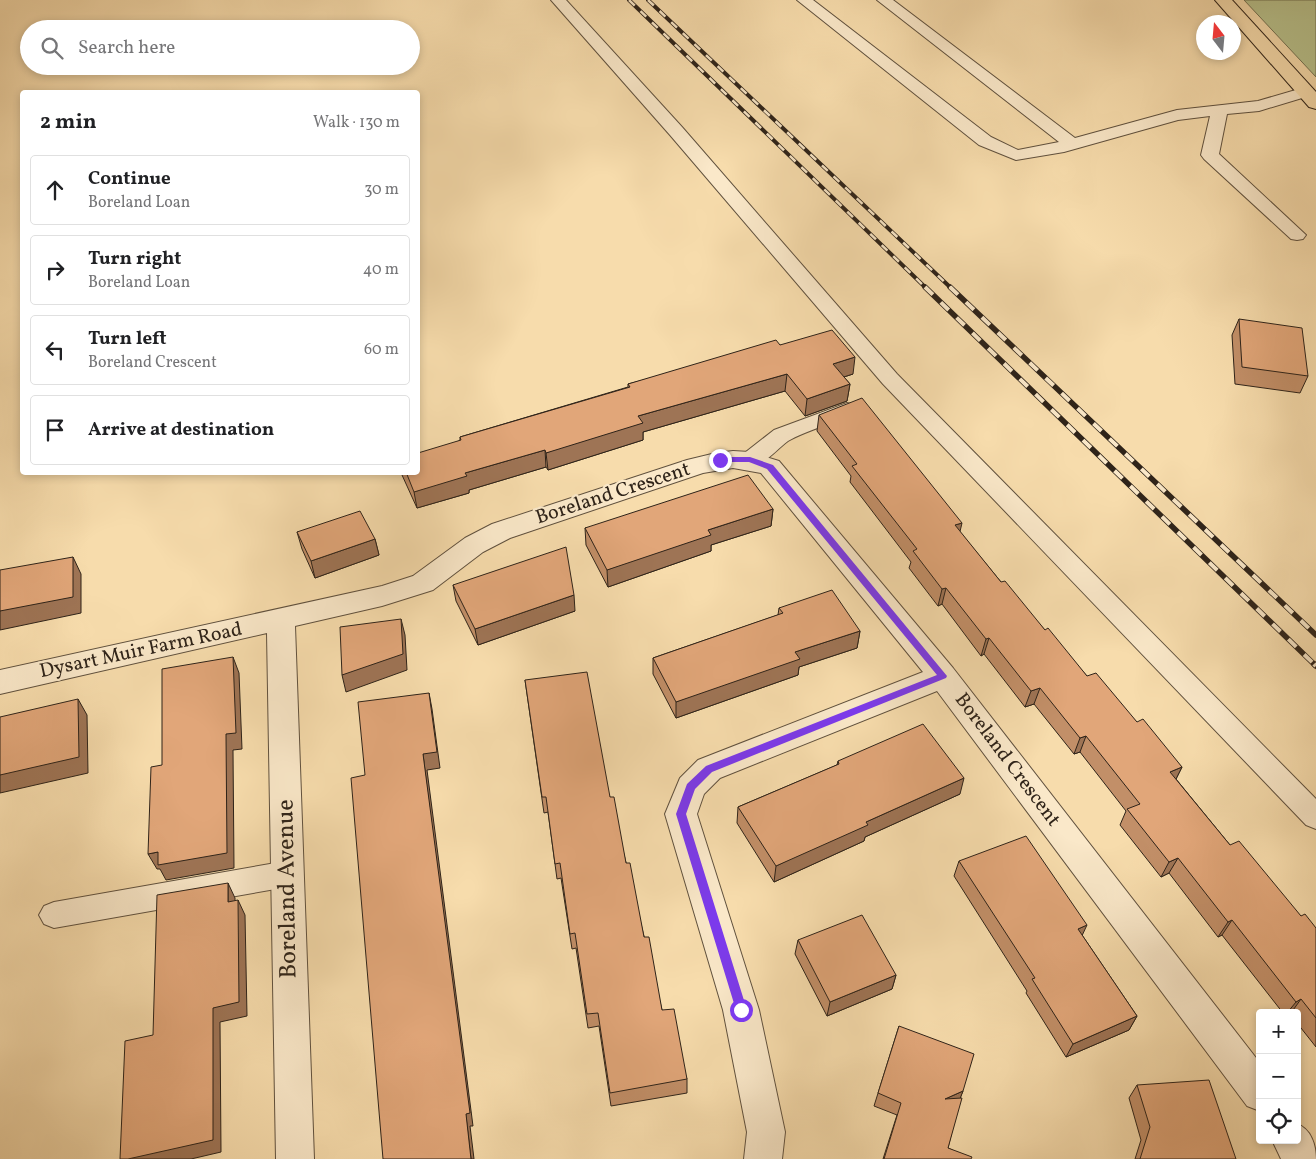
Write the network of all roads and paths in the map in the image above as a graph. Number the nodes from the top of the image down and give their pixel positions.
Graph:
1 (558, 0) edge
2 (804, 0) edge
3 (884, 0) edge
4 (1223, 0) edge
5 (1311, 97) edge
6 (1220, 110) junction
7 (1072, 144) junction
8 (1297, 235) dead end
9 (862, 404) edge
10 (750, 460) junction
11 (282, 620) junction
12 (943, 676) junction
13 (0, 682) edge
14 (1316, 817) edge
15 (287, 874) junction
16 (54, 915) dead end
17 (1256, 1088) edge
18 (1293, 1144) edge
19 (295, 1159) edge
20 (762, 1159) edge
21 (1302, 1159) edge

1 - 14 lane
2 - 7 lane
3 - 7 lane
4 - 5 main road
5 - 6 lane
6 - 7 lane
6 - 8 lane
9 - 10 lane
10 - 11 street, Boreland Crescent
10 - 12 street, Boreland Crescent
11 - 13 street, Dysart Muir Farm Road
11 - 15 street, Boreland Avenue
12 - 17 street, Boreland Crescent
12 - 20 street
15 - 16 lane
15 - 19 street, Boreland Avenue
18 - 21 street

